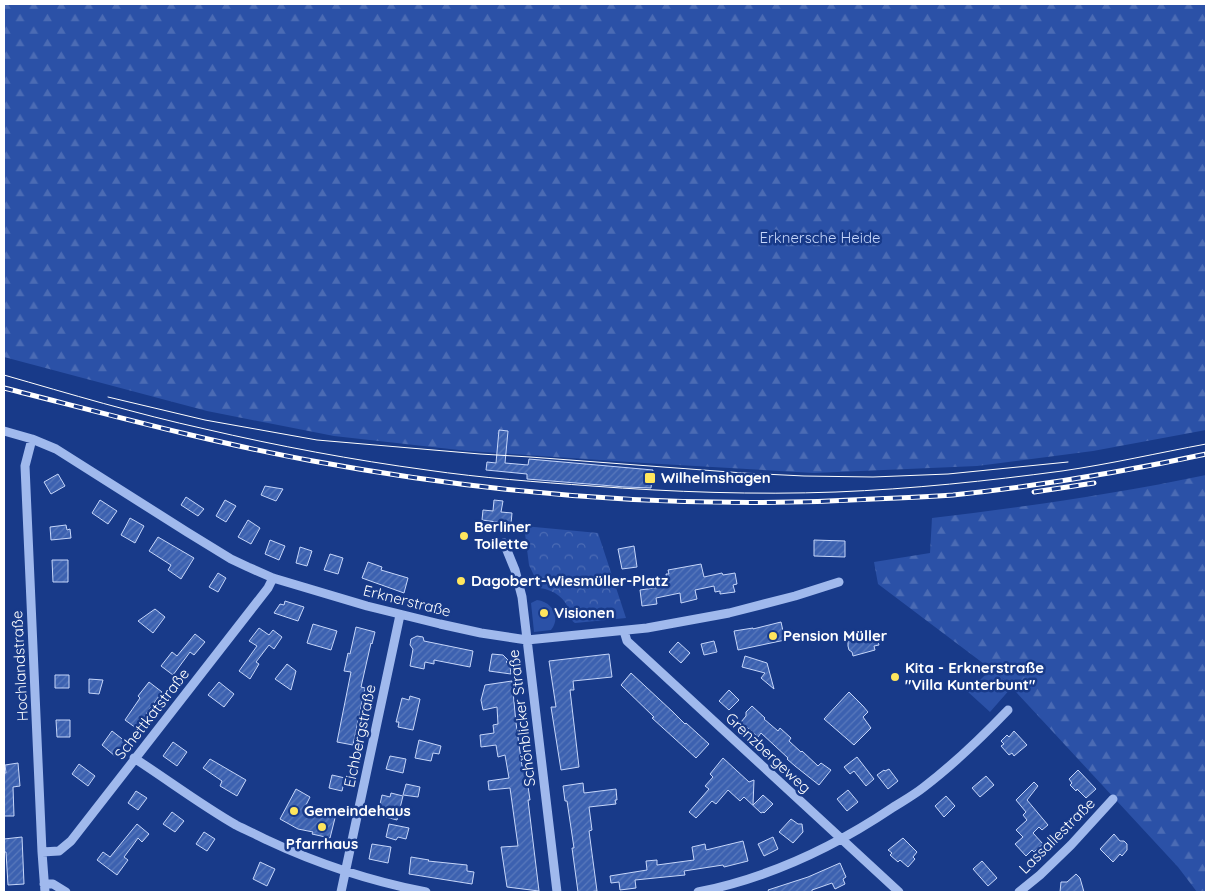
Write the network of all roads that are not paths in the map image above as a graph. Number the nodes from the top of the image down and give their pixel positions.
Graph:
1 (4, 431) edge
2 (32, 439) junction
3 (504, 543) dead end
4 (273, 578) junction
5 (839, 582) dead end
6 (400, 615) junction
7 (624, 631) junction
8 (527, 640) junction
9 (1008, 710) dead end
10 (134, 758) junction
11 (1113, 799) dead end
12 (842, 839) junction
13 (42, 852) junction
14 (346, 872) junction
15 (45, 888) edge
16 (66, 892) edge
17 (341, 892) edge
18 (426, 892) edge
19 (557, 892) edge
20 (698, 892) edge
21 (899, 892) edge
22 (1019, 892) edge

1 - 2 street, Erknerstraße
2 - 4 street, Erknerstraße
2 - 13 street, Hochlandstraße
3 - 8 street, Schönblicker Straße
4 - 6 street, Erknerstraße
4 - 10 street, Schettkatstraße
5 - 7 street, Erknerstraße
6 - 8 street, Erknerstraße
6 - 14 street, Eichbergstraße
7 - 8 street, Erknerstraße
7 - 12 street, Grenzbergeweg
8 - 19 street, Schönblicker Straße
9 - 12 street
10 - 13 street, Schettkatstraße
10 - 14 street
11 - 22 street, Lassallestraße
12 - 20 street
12 - 21 street, Grenzbergeweg
13 - 15 street, Hochlandstraße
14 - 17 street, Eichbergstraße
14 - 18 street
15 - 16 street

